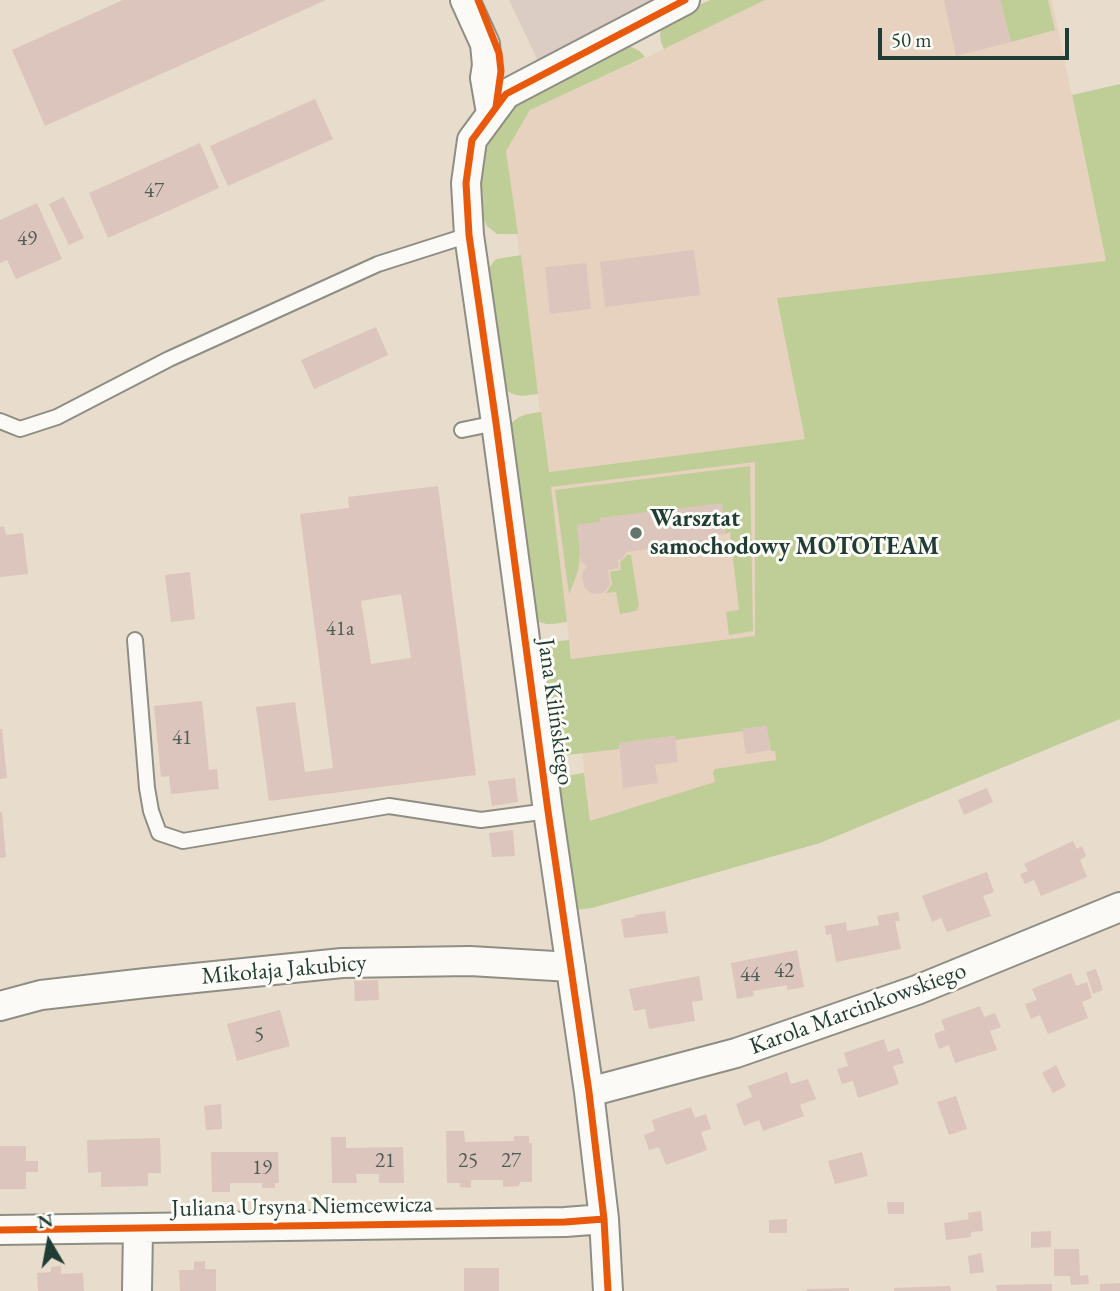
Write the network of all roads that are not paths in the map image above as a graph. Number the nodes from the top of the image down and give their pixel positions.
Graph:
1 (465, 0) edge
2 (685, 0) edge
3 (491, 113) junction
4 (469, 235) junction
5 (0, 421) edge
6 (496, 423) junction
7 (462, 430) dead end
8 (135, 639) dead end
9 (548, 811) junction
10 (1120, 907) edge
11 (571, 967) junction
12 (0, 1006) edge
13 (589, 1092) junction
14 (604, 1219) junction
15 (138, 1229) junction
16 (0, 1230) edge
17 (137, 1291) edge
18 (608, 1291) edge

1 - 3 street
2 - 3 street
3 - 4 street, Jana Kilińskiego
4 - 5 lane
4 - 6 street, Jana Kilińskiego
6 - 7 lane
6 - 9 street, Jana Kilińskiego
8 - 9 lane
9 - 11 street, Jana Kilińskiego
10 - 13 street, Karola Marcinkowskiego
11 - 12 street, Mikołaja Jakubicy
11 - 13 street, Jana Kilińskiego
13 - 14 street, Jana Kilińskiego
14 - 15 street, Juliana Ursyna Niemcewicza
14 - 18 street, Jana Kilińskiego
15 - 16 street, Juliana Ursyna Niemcewicza
15 - 17 street

